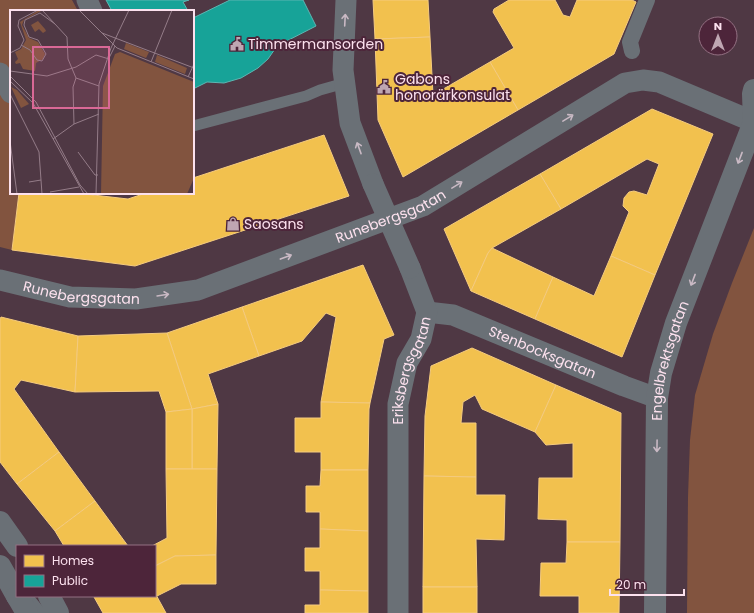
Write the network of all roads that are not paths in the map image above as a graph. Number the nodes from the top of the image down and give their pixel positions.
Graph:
1 (86, 0) edge
2 (346, 0) edge
3 (647, 0) edge
4 (91, 10) edge
5 (632, 51) dead end
6 (0, 73) edge
7 (345, 83) junction
8 (754, 90) edge
9 (10, 91) edge
10 (754, 122) edge
11 (194, 126) edge
12 (0, 280) edge
13 (427, 312) junction
14 (657, 398) junction
15 (0, 522) edge
16 (16, 545) edge
17 (0, 566) edge
18 (16, 584) edge
19 (16, 594) edge
20 (18, 597) edge
21 (27, 597) edge
22 (50, 597) edge
23 (27, 613) edge
24 (41, 613) edge
25 (58, 613) edge
26 (398, 613) edge
27 (655, 613) edge

1 - 4 street
7 -> 2 street, Eriksbergsgatan
3 - 5 street
6 - 9 street
7 - 11 lane
13 -> 7 street, Eriksbergsgatan, bridge
8 - 10 street, Engelbrektsgatan
12 -> 10 street, Runebergsgatan
10 -> 14 street, Engelbrektsgatan
13 - 14 street, Stenbocksgatan
13 - 26 street, Eriksbergsgatan
14 -> 27 street, Engelbrektsgatan
15 - 16 street
17 - 18 lane
17 - 19 street
20 - 23 street
21 - 24 lane
22 - 25 street

